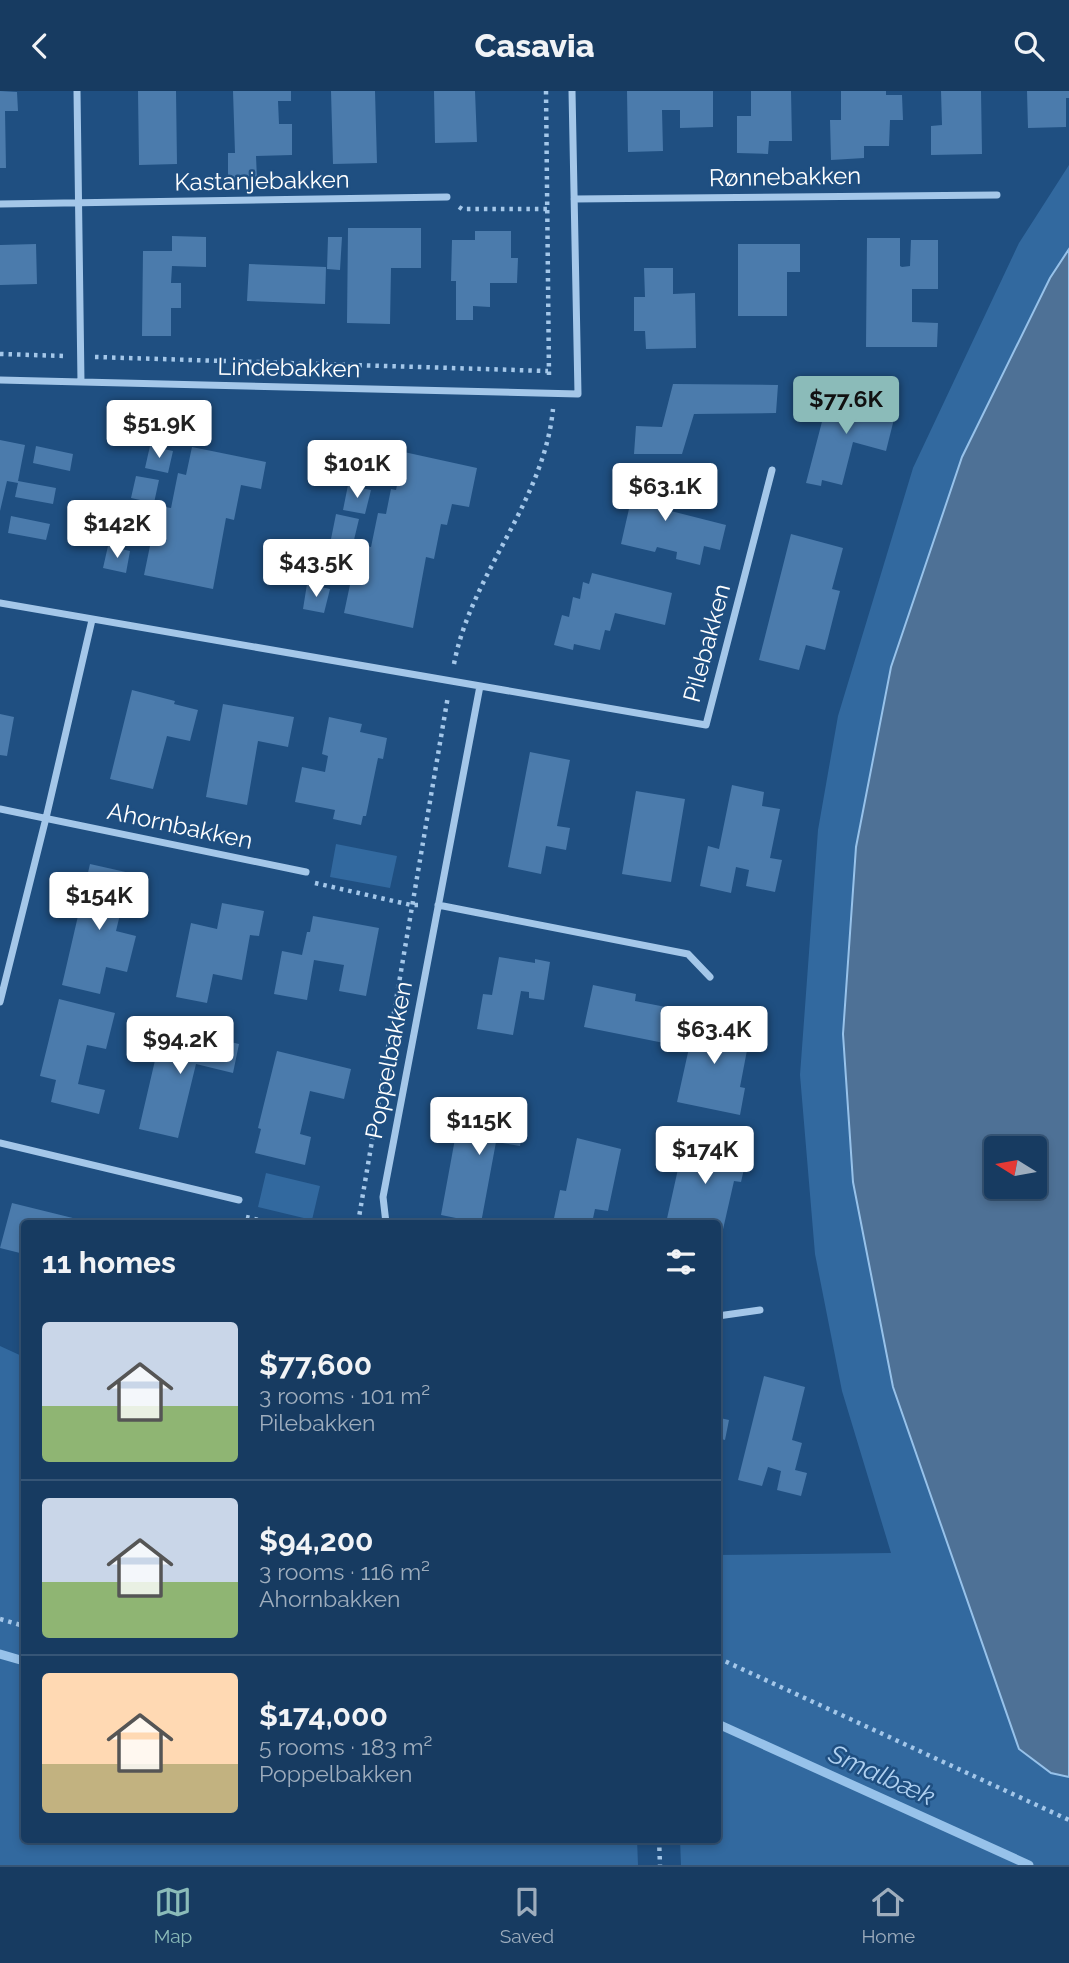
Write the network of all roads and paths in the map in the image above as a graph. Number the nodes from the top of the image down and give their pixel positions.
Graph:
1 (77, 91) edge
2 (546, 91) edge
3 (572, 91) edge
4 (998, 195) dead end
5 (447, 197) dead end
6 (574, 199) junction
7 (0, 204) edge
8 (78, 204) junction
9 (461, 209) dead end
10 (548, 209) junction
11 (0, 354) edge
12 (81, 357) junction
13 (549, 371) junction
14 (0, 380) edge
15 (81, 382) junction
16 (552, 394) junction
17 (772, 470) dead end
18 (0, 603) edge
19 (92, 620) junction
20 (450, 682) junction
21 (480, 687) junction
22 (0, 809) edge
23 (46, 818) junction
24 (306, 872) dead end
25 (317, 885) dead end
26 (411, 905) junction
27 (438, 905) junction
28 (710, 977) dead end
29 (0, 1002) edge
30 (0, 1143) edge
31 (239, 1200) dead end
32 (246, 1217) dead end
33 (260, 1220) edge
34 (358, 1220) edge
35 (386, 1220) edge
36 (760, 1310) dead end
37 (721, 1316) edge
38 (0, 1619) edge
39 (21, 1625) edge
40 (721, 1659) edge
41 (1069, 1820) edge
42 (659, 1843) edge
43 (660, 1865) edge

1 - 8 street
2 - 10 path
3 - 6 street
4 - 6 street, Rønnebakken
5 - 8 street, Kastanjebakken
6 - 16 street, Lindebakken
7 - 8 street, Kastanjebakken
8 - 12 street
9 - 10 path
10 - 13 path
11 - 12 path
12 - 13 path
12 - 15 street
13 - 16 path
14 - 15 street, Lindebakken
15 - 16 street, Lindebakken
16 - 20 path
17 - 21 street, Pilebakken
18 - 19 street
19 - 20 street
19 - 23 street
20 - 21 street
20 - 26 path
21 - 27 street, Poppelbakken
22 - 23 street, Ahornbakken
23 - 24 street, Ahornbakken
23 - 29 street
25 - 26 path
26 - 27 path
26 - 34 path
27 - 28 street
27 - 35 street, Poppelbakken
30 - 31 street
32 - 33 path
36 - 37 street
38 - 39 path
40 - 41 path
42 - 43 path

